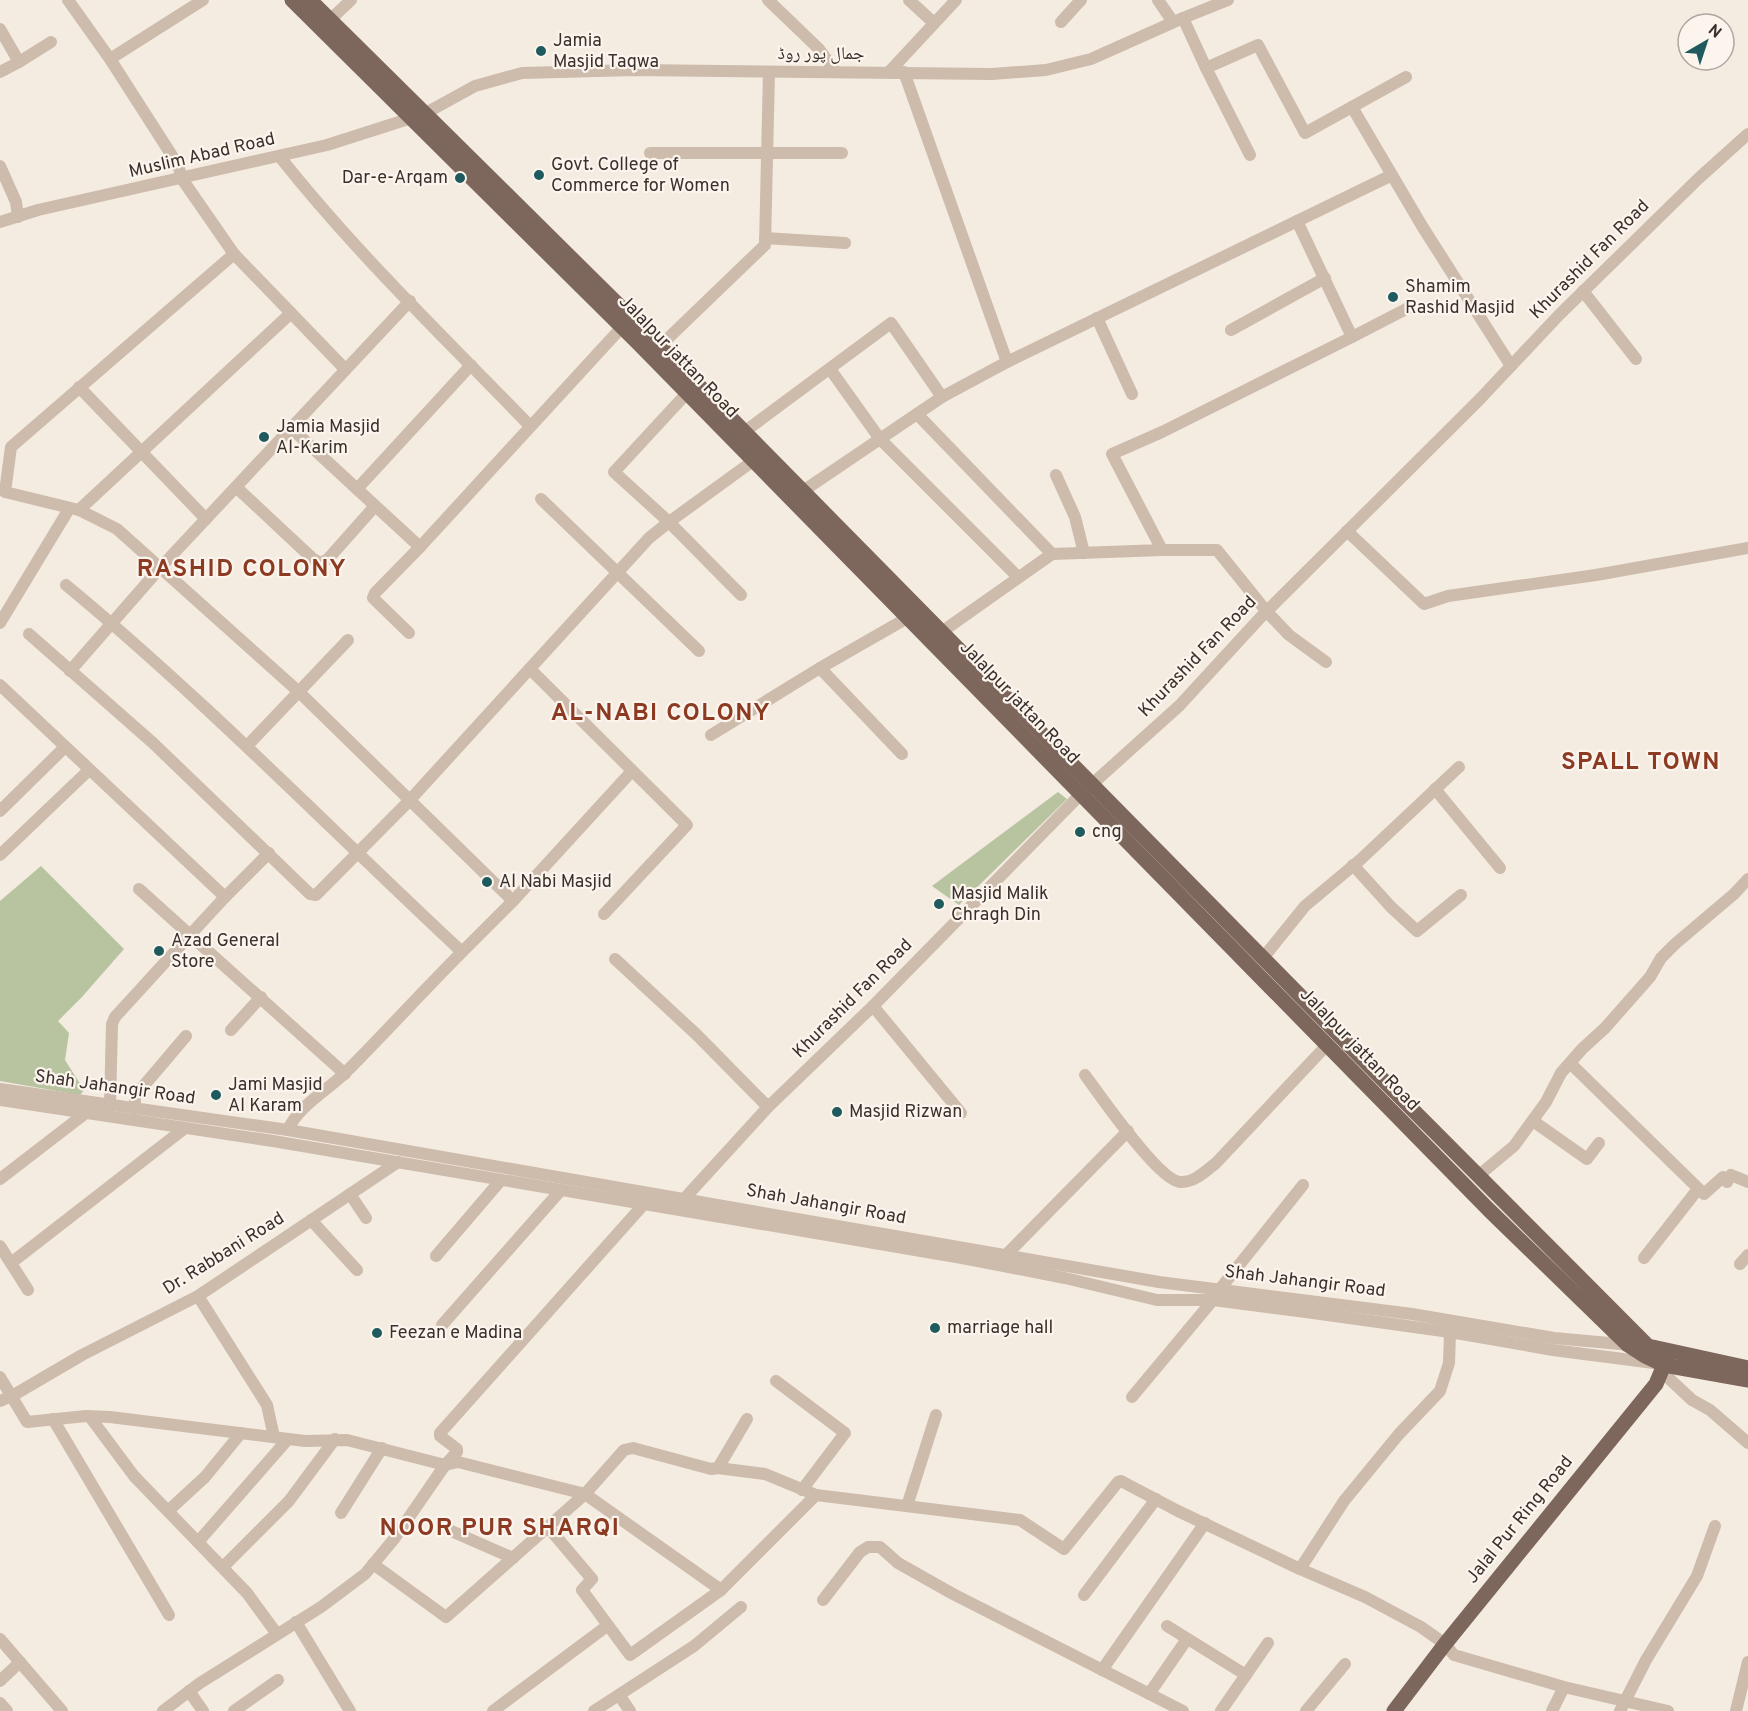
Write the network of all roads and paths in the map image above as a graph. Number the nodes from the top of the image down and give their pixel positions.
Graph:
1 (68, 0) edge
2 (203, 0) edge
3 (292, 0) edge
4 (310, 0) edge
5 (351, 0) edge
6 (768, 0) edge
7 (909, 0) edge
8 (956, 0) edge
9 (1081, 0) edge
10 (1158, 0) edge
11 (1228, 0) edge
12 (330, 20) junction
13 (1178, 20) junction
14 (1060, 22) dead end
15 (934, 23) junction
16 (0, 29) edge
17 (51, 42) dead end
18 (110, 59) junction
19 (19, 62) junction
20 (1206, 68) junction
21 (835, 71) junction
22 (0, 72) edge
23 (769, 72) junction
24 (889, 72) junction
25 (904, 72) junction
26 (1406, 77) dead end
27 (1352, 107) junction
28 (417, 116) junction
29 (1748, 134) edge
30 (650, 153) dead end
31 (767, 153) junction
32 (842, 153) dead end
33 (1250, 154) dead end
34 (280, 157) junction
35 (0, 166) edge
36 (1392, 175) junction
37 (182, 179) junction
38 (18, 217) junction
39 (1297, 221) junction
40 (0, 222) edge
41 (765, 238) junction
42 (845, 243) dead end
43 (234, 254) junction
44 (1324, 278) junction
45 (1583, 291) junction
46 (410, 301) junction
47 (1412, 306) dead end
48 (291, 313) junction
49 (1096, 318) junction
50 (622, 327) junction
51 (1231, 330) dead end
52 (642, 337) junction
53 (1352, 337) junction
54 (660, 346) junction
55 (1636, 359) dead end
56 (1007, 362) junction
57 (471, 365) junction
58 (1511, 366) junction
59 (345, 369) junction
60 (830, 369) junction
61 (79, 387) junction
62 (687, 393) junction
63 (1132, 394) dead end
64 (942, 397) junction
65 (917, 414) junction
66 (530, 426) junction
67 (291, 428) junction
68 (744, 432) junction
69 (880, 439) junction
70 (141, 452) junction
71 (753, 461) junction
72 (1056, 475) dead end
73 (782, 481) junction
74 (236, 487) junction
75 (357, 489) junction
76 (803, 491) junction
77 (2, 494) edge
78 (541, 499) dead end
79 (375, 506) junction
80 (74, 510) junction
81 (206, 519) junction
82 (669, 522) junction
83 (1347, 531) junction
84 (420, 547) junction
85 (1748, 548) edge
86 (1162, 550) junction
87 (1084, 553) junction
88 (1052, 554) junction
89 (160, 568) junction
90 (619, 572) junction
91 (1018, 578) junction
92 (66, 585) dead end
93 (741, 595) dead end
94 (1267, 612) junction
95 (909, 618) junction
96 (0, 623) edge
97 (112, 623) junction
98 (943, 631) junction
99 (409, 633) dead end
100 (29, 634) dead end
101 (348, 640) dead end
102 (699, 651) dead end
103 (1326, 662) dead end
104 (820, 668) junction
105 (530, 669) junction
106 (70, 671) junction
107 (0, 685) edge
108 (299, 692) junction
109 (1020, 710) junction
110 (1006, 719) junction
111 (711, 735) dead end
112 (247, 746) junction
113 (64, 747) junction
114 (902, 754) dead end
115 (1459, 767) dead end
116 (89, 770) junction
117 (632, 771) junction
118 (1093, 784) junction
119 (1435, 789) junction
120 (1080, 795) junction
121 (409, 801) junction
122 (0, 811) edge
123 (269, 853) junction
124 (356, 853) junction
125 (0, 855) edge
126 (1353, 865) junction
127 (1500, 868) dead end
128 (1748, 879) edge
129 (139, 889) dead end
130 (1461, 895) dead end
131 (225, 897) junction
132 (513, 901) junction
133 (604, 914) dead end
134 (190, 935) junction
135 (462, 952) junction
136 (1263, 958) junction
137 (615, 959) dead end
138 (261, 997) junction
139 (873, 1006) junction
140 (231, 1030) dead end
141 (186, 1036) dead end
142 (1327, 1045) junction
143 (1570, 1063) junction
144 (345, 1074) junction
145 (1085, 1075) dead end
146 (0, 1089) edge
147 (0, 1100) edge
148 (1391, 1100) junction
149 (110, 1106) junction
150 (768, 1107) junction
151 (135, 1109) junction
152 (87, 1112) junction
153 (961, 1113) dead end
154 (1533, 1121) junction
155 (185, 1128) junction
156 (288, 1130) junction
157 (1128, 1131) junction
158 (1599, 1143) dead end
159 (398, 1162) junction
160 (1478, 1176) junction
161 (0, 1179) edge
162 (501, 1180) junction
163 (1748, 1182) edge
164 (1303, 1185) dead end
165 (1698, 1189) junction
166 (561, 1190) junction
167 (350, 1194) junction
168 (644, 1204) junction
169 (683, 1204) junction
170 (366, 1218) dead end
171 (311, 1220) junction
172 (0, 1246) edge
173 (436, 1256) dead end
174 (1644, 1258) dead end
175 (1005, 1261) junction
176 (10, 1263) junction
177 (357, 1270) dead end
178 (28, 1290) dead end
179 (1216, 1295) junction
180 (198, 1296) junction
181 (442, 1325) dead end
182 (1450, 1332) junction
183 (1628, 1345) junction
184 (1748, 1357) edge
185 (1659, 1358) junction
186 (1741, 1367) edge
187 (0, 1377) edge
188 (1748, 1380) edge
189 (776, 1381) dead end
190 (12, 1396) junction
191 (1132, 1397) dead end
192 (0, 1401) edge
193 (936, 1415) dead end
194 (90, 1417) junction
195 (53, 1419) junction
196 (747, 1419) dead end
197 (241, 1433) junction
198 (274, 1437) junction
199 (288, 1439) junction
200 (335, 1439) junction
201 (1748, 1443) edge
202 (382, 1448) junction
203 (445, 1465) junction
204 (718, 1468) junction
205 (802, 1490) junction
206 (585, 1494) junction
207 (816, 1495) junction
208 (1156, 1499) junction
209 (907, 1506) junction
210 (168, 1511) junction
211 (341, 1513) dead end
212 (1204, 1523) junction
213 (1715, 1526) dead end
214 (548, 1527) junction
215 (449, 1530) dead end
216 (198, 1542) junction
217 (513, 1558) junction
218 (373, 1564) junction
219 (223, 1567) junction
220 (1300, 1569) junction
221 (721, 1590) junction
222 (1084, 1595) dead end
223 (823, 1600) dead end
224 (741, 1607) dead end
225 (169, 1615) dead end
226 (296, 1622) junction
227 (607, 1626) junction
228 (1167, 1626) dead end
229 (277, 1634) junction
230 (0, 1639) edge
231 (1187, 1639) junction
232 (1268, 1643) dead end
233 (1445, 1644) junction
234 (20, 1662) junction
235 (1748, 1662) edge
236 (1345, 1664) dead end
237 (1102, 1670) junction
238 (1246, 1676) junction
239 (278, 1680) dead end
240 (0, 1681) edge
241 (1564, 1687) junction
242 (189, 1691) junction
243 (1149, 1694) junction
244 (619, 1695) junction
245 (0, 1703) edge
246 (1622, 1705) edge
247 (7, 1711) edge
248 (62, 1711) edge
249 (163, 1711) edge
250 (203, 1711) edge
251 (234, 1711) edge
252 (350, 1711) edge
253 (493, 1711) edge
254 (594, 1711) edge
255 (630, 1711) edge
256 (1183, 1711) edge
257 (1221, 1711) edge
258 (1306, 1711) edge
259 (1394, 1711) edge
260 (1552, 1711) edge
261 (1668, 1711) edge
262 (1736, 1711) edge

1 - 18 street
2 - 18 street
3 - 28 main road, Jalalpur jattan Road
4 - 12 main road, Jalalpur jattan Road
5 - 12 street
6 - 21 street
7 - 15 street
8 - 15 street
9 - 14 street
10 - 13 street
11 - 13 street, جمال پور روڈ
12 - 28 main road, Jalalpur jattan Road
13 - 20 street
13 - 25 street, جمال پور روڈ
15 - 24 street
16 - 19 street
17 - 19 street
18 - 37 street
19 - 22 street
20 - 27 street
20 - 33 street
21 - 23 street, جمال پور روڈ
21 - 24 street, جمال پور روڈ
23 - 28 street, جمال پور روڈ
23 - 31 street
24 - 25 street, جمال پور روڈ
25 - 56 street
26 - 27 street
27 - 36 street
28 - 34 street, Muslim Abad Road
28 - 50 main road, Jalalpur jattan Road
28 - 52 main road, Jalalpur jattan Road
29 - 45 street, Khurashid Fan Road
30 - 31 street
31 - 32 street
31 - 41 street
34 - 37 street, Muslim Abad Road
34 - 46 street
35 - 38 street
36 - 39 street
36 - 58 street
37 - 38 street, Muslim Abad Road
37 - 43 street
38 - 40 street, Muslim Abad Road
39 - 44 street
39 - 49 street
41 - 42 street
41 - 54 street
43 - 48 street
43 - 61 street
44 - 51 street
44 - 53 street
45 - 55 street
45 - 58 street, Khurashid Fan Road
46 - 57 street
46 - 59 street
47 - 53 street
48 - 59 street
48 - 70 street
49 - 56 street
49 - 63 street
50 - 52 main road, Jalalpur jattan Road
50 - 66 street
52 - 54 main road, Jalalpur jattan Road
52 - 62 main road, Jalalpur jattan Road
53 - 86 street
54 - 68 main road, Jalalpur jattan Road
56 - 64 street
57 - 66 street
57 - 75 street
58 - 83 street, Khurashid Fan Road
59 - 67 street
60 - 64 street
60 - 68 street
60 - 69 street
61 - 70 street
61 - 77 street
62 - 71 main road, Jalalpur jattan Road
62 - 82 street
64 - 65 street
65 - 69 street
65 - 88 street
66 - 84 street
67 - 74 street
67 - 75 street
68 - 73 main road, Jalalpur jattan Road
69 - 76 street
69 - 91 street
70 - 80 street
70 - 81 street
71 - 73 main road, Jalalpur jattan Road
71 - 82 street
72 - 87 street
73 - 76 main road, Jalalpur jattan Road
73 - 95 main road, Jalalpur jattan Road
74 - 79 street
74 - 81 street
75 - 79 street
76 - 98 main road, Jalalpur jattan Road
77 - 80 street
78 - 90 street
79 - 84 street
80 - 89 street
80 - 96 street
81 - 89 street
82 - 90 street
82 - 93 street
83 - 85 street
83 - 94 street, Khurashid Fan Road
84 - 99 street
86 - 87 street
86 - 94 street
87 - 88 street
88 - 91 street
89 - 97 street
89 - 108 street
90 - 102 street
90 - 105 street
91 - 98 street
92 - 97 street
94 - 103 street
94 - 118 street, Khurashid Fan Road
95 - 104 street
95 - 110 main road, Jalalpur jattan Road
97 - 106 street
97 - 112 street
98 - 109 main road, Jalalpur jattan Road
100 - 106 street
101 - 108 street
104 - 111 street
104 - 114 street
105 - 117 street
105 - 121 street
106 - 123 street
107 - 113 street
108 - 112 street
108 - 121 street
109 - 110 main road
109 - 118 main road, Jalalpur jattan Road
110 - 120 main road, Jalalpur jattan Road
112 - 124 street
113 - 116 street
113 - 122 street
115 - 119 street
116 - 125 street
116 - 131 street
117 - 132 street
117 - 133 street
118 - 120 street, Khurashid Fan Road
118 - 136 main road, Jalalpur jattan Road
119 - 126 street
119 - 127 street
120 - 139 street, Khurashid Fan Road
120 - 142 main road, Jalalpur jattan Road
121 - 124 street
121 - 132 street
123 - 124 street
123 - 131 street
124 - 135 street
126 - 130 street
126 - 136 street
128 - 143 street
129 - 134 street
131 - 134 street
132 - 135 street
134 - 138 street
134 - 149 street
135 - 144 street
136 - 148 main road, Jalalpur jattan Road
137 - 150 street
138 - 140 street
138 - 144 street
139 - 150 street, Khurashid Fan Road
139 - 153 street
141 - 151 street
142 - 148 main road, Jalalpur jattan Road
142 - 157 street
143 - 154 street
143 - 165 street
144 - 156 street
145 - 157 street
146 - 149 street, Shah Jahangir Road
147 - 152 street, Shah Jahangir Road
148 - 160 main road, Jalalpur jattan Road
148 - 183 main road, Jalalpur jattan Road
149 - 151 street, Shah Jahangir Road
150 - 169 street, Khurashid Fan Road
151 - 156 street, Shah Jahangir Road
152 - 155 street, Shah Jahangir Road
152 - 161 street
154 - 158 street
154 - 160 street
155 - 159 street, Shah Jahangir Road
155 - 176 street
156 - 169 street, Shah Jahangir Road
157 - 175 street
159 - 162 street, Shah Jahangir Road
159 - 167 street, Dr. Rabbani Road
160 - 185 main road, Jalalpur jattan Road
162 - 166 street, Shah Jahangir Road
162 - 173 street
163 - 165 street
164 - 179 street
165 - 174 street
166 - 168 street, Shah Jahangir Road
166 - 181 street
167 - 170 street
167 - 171 street, Dr. Rabbani Road
168 - 169 street, Shah Jahangir Road
168 - 203 street
169 - 175 street
171 - 177 street
171 - 180 street, Dr. Rabbani Road
172 - 176 street
175 - 179 street, Shah Jahangir Road
175 - 179 street
176 - 178 street
179 - 182 street
179 - 183 street, Shah Jahangir Road
179 - 191 street
180 - 190 street, Dr. Rabbani Road
180 - 198 street
182 - 185 street
182 - 220 street
183 - 185 street, Shah Jahangir Road
183 - 185 main road, Jalalpur jattan Road
184 - 186 street
185 - 186 main road, Jalalpur jattan Road
185 - 188 main road, Jalalpur jattan Road
185 - 201 street
185 - 233 main road, Jalal Pur Ring Road
187 - 190 street
189 - 205 street
190 - 192 street, Dr. Rabbani Road
190 - 195 street
193 - 209 street
194 - 195 street
194 - 197 street
194 - 210 street
195 - 225 street
196 - 204 street
197 - 198 street
197 - 210 street
198 - 199 street
199 - 200 street
199 - 216 street
200 - 202 street
200 - 219 street
202 - 203 street
202 - 211 street
203 - 206 street
203 - 218 street
204 - 205 street
204 - 206 street
205 - 207 street
206 - 214 street
206 - 221 street
207 - 209 street
207 - 221 street
208 - 209 street
208 - 212 street
208 - 222 street
210 - 216 street
212 - 220 street
212 - 237 street
213 - 246 street
214 - 217 street
214 - 227 street
215 - 217 street
216 - 219 street
217 - 218 street
218 - 226 street
219 - 229 street
220 - 233 street
221 - 227 street
223 - 237 street
224 - 244 street
226 - 229 street
226 - 252 street
227 - 253 street
228 - 231 street
229 - 242 street
230 - 234 street
231 - 238 street
231 - 243 street
232 - 238 street
233 - 241 street
233 - 259 main road, Jalal Pur Ring Road
234 - 240 street
234 - 248 street
235 - 262 street
236 - 258 street
237 - 243 street
238 - 257 street
239 - 251 street
241 - 246 street
241 - 260 street
242 - 249 street
242 - 250 street
243 - 256 street
244 - 254 street
244 - 255 street
245 - 247 street
246 - 261 street

